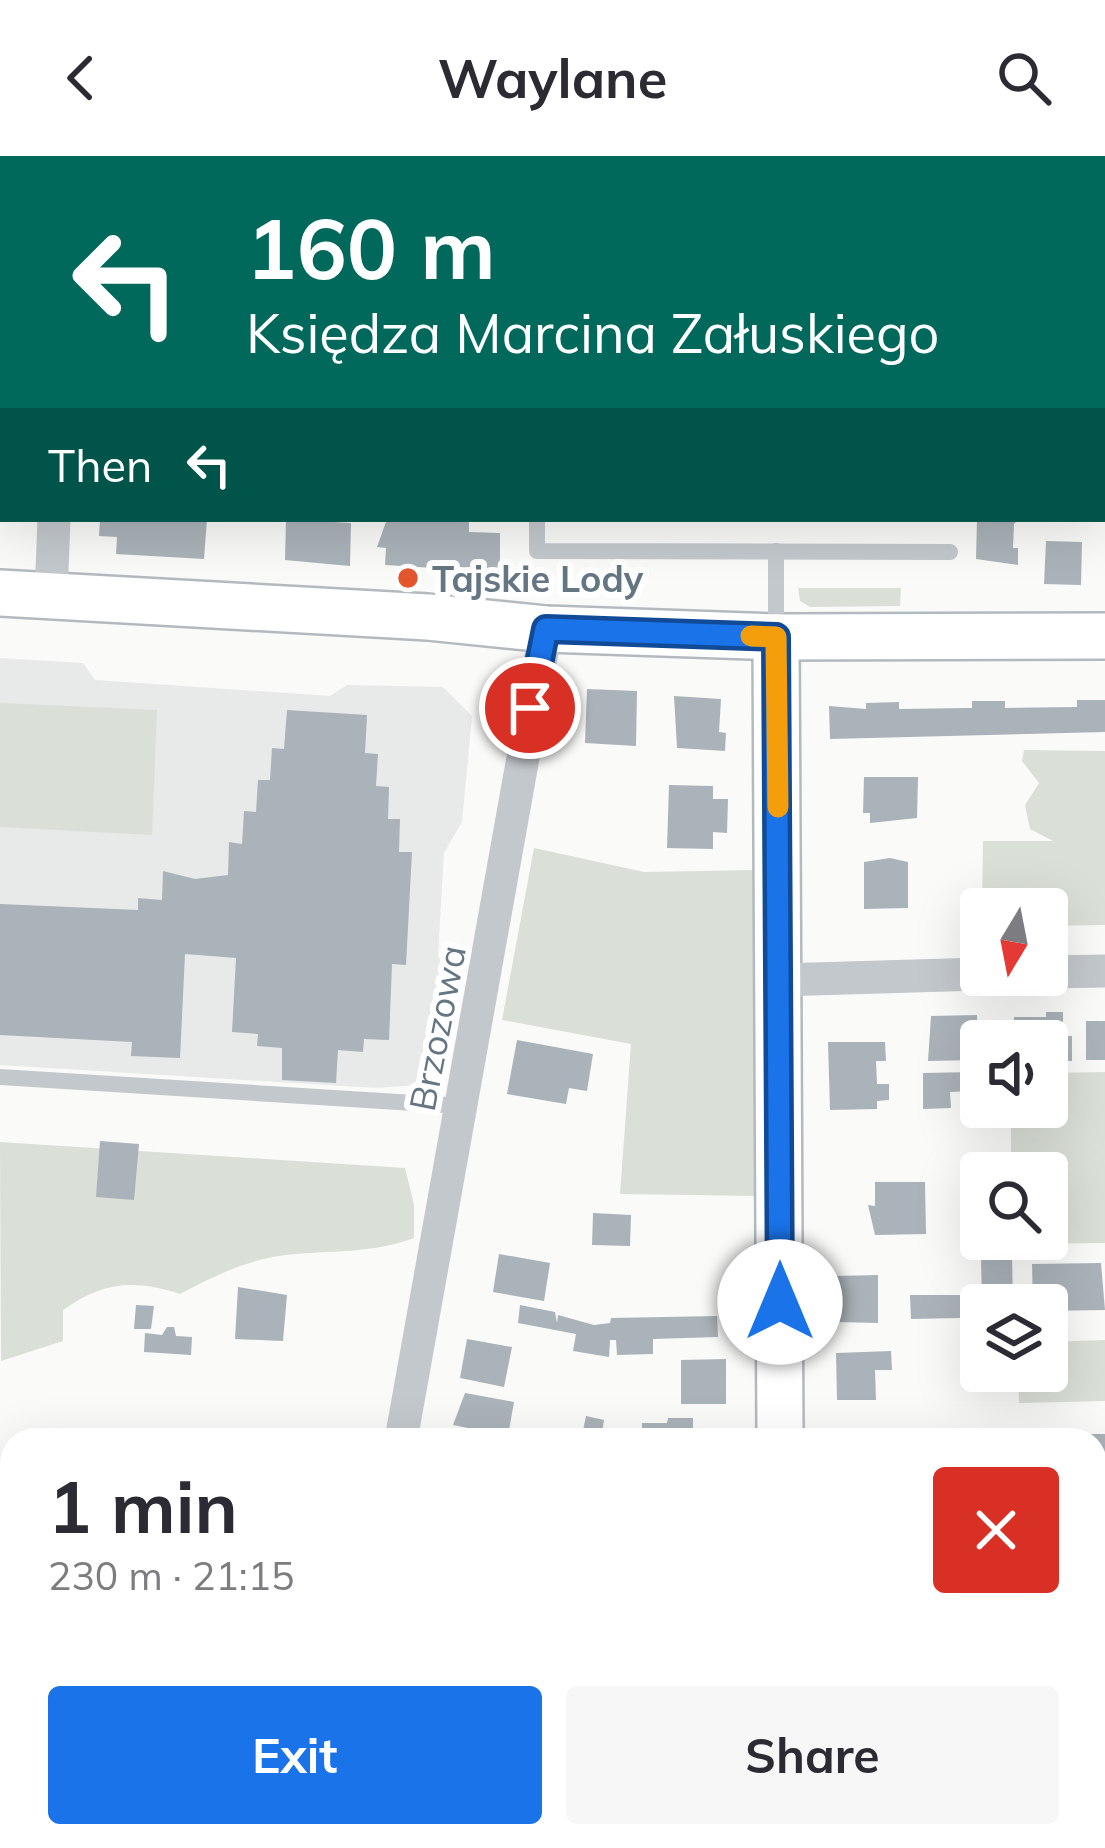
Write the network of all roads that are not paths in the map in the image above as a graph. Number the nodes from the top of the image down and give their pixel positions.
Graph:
1 (54, 522) edge
2 (537, 522) edge
3 (776, 551) junction
4 (950, 552) dead end
5 (0, 593) edge
6 (51, 596) junction
7 (546, 629) junction
8 (1105, 636) edge
9 (776, 637) junction
10 (1105, 971) edge
11 (1068, 972) edge
12 (960, 975) edge
13 (779, 980) junction
14 (0, 1077) edge
15 (462, 1106) junction
16 (402, 1428) edge
17 (780, 1428) edge

1 - 6 street
2 - 3 lane
3 - 4 lane
3 - 9 lane
5 - 6 street
6 - 7 street
7 - 9 street
7 - 15 street, Brzozowa
8 - 9 street
9 - 13 street
10 - 11 street
12 - 13 street
13 - 17 street
14 - 15 lane
15 - 16 street, Brzozowa

